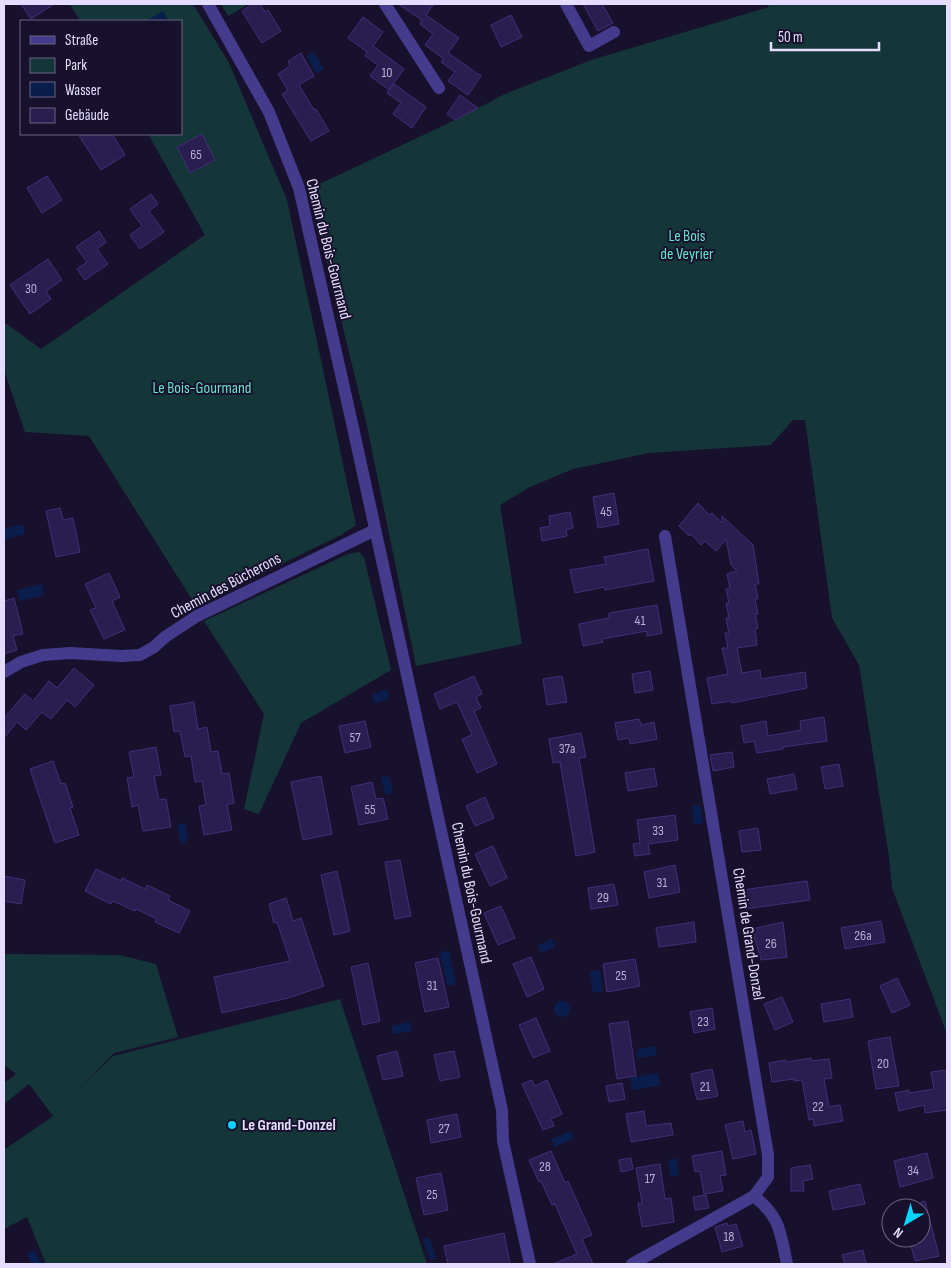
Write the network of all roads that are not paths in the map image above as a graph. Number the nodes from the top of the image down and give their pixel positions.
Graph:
1 (208, 4) edge
2 (385, 4) edge
3 (566, 4) edge
4 (614, 32) dead end
5 (439, 88) dead end
6 (375, 530) junction
7 (665, 536) dead end
8 (4, 672) edge
9 (754, 1196) junction
10 (530, 1264) edge
11 (632, 1264) edge
12 (787, 1264) edge

1 - 6 street, Chemin du Bois-Gourmand
2 - 5 street
3 - 4 street
6 - 8 street, Chemin des Bûcherons
6 - 10 street, Chemin du Bois-Gourmand
7 - 9 street, Chemin de Grand-Donzel
9 - 11 street, Chemin de Grand-Donzel
9 - 12 street

